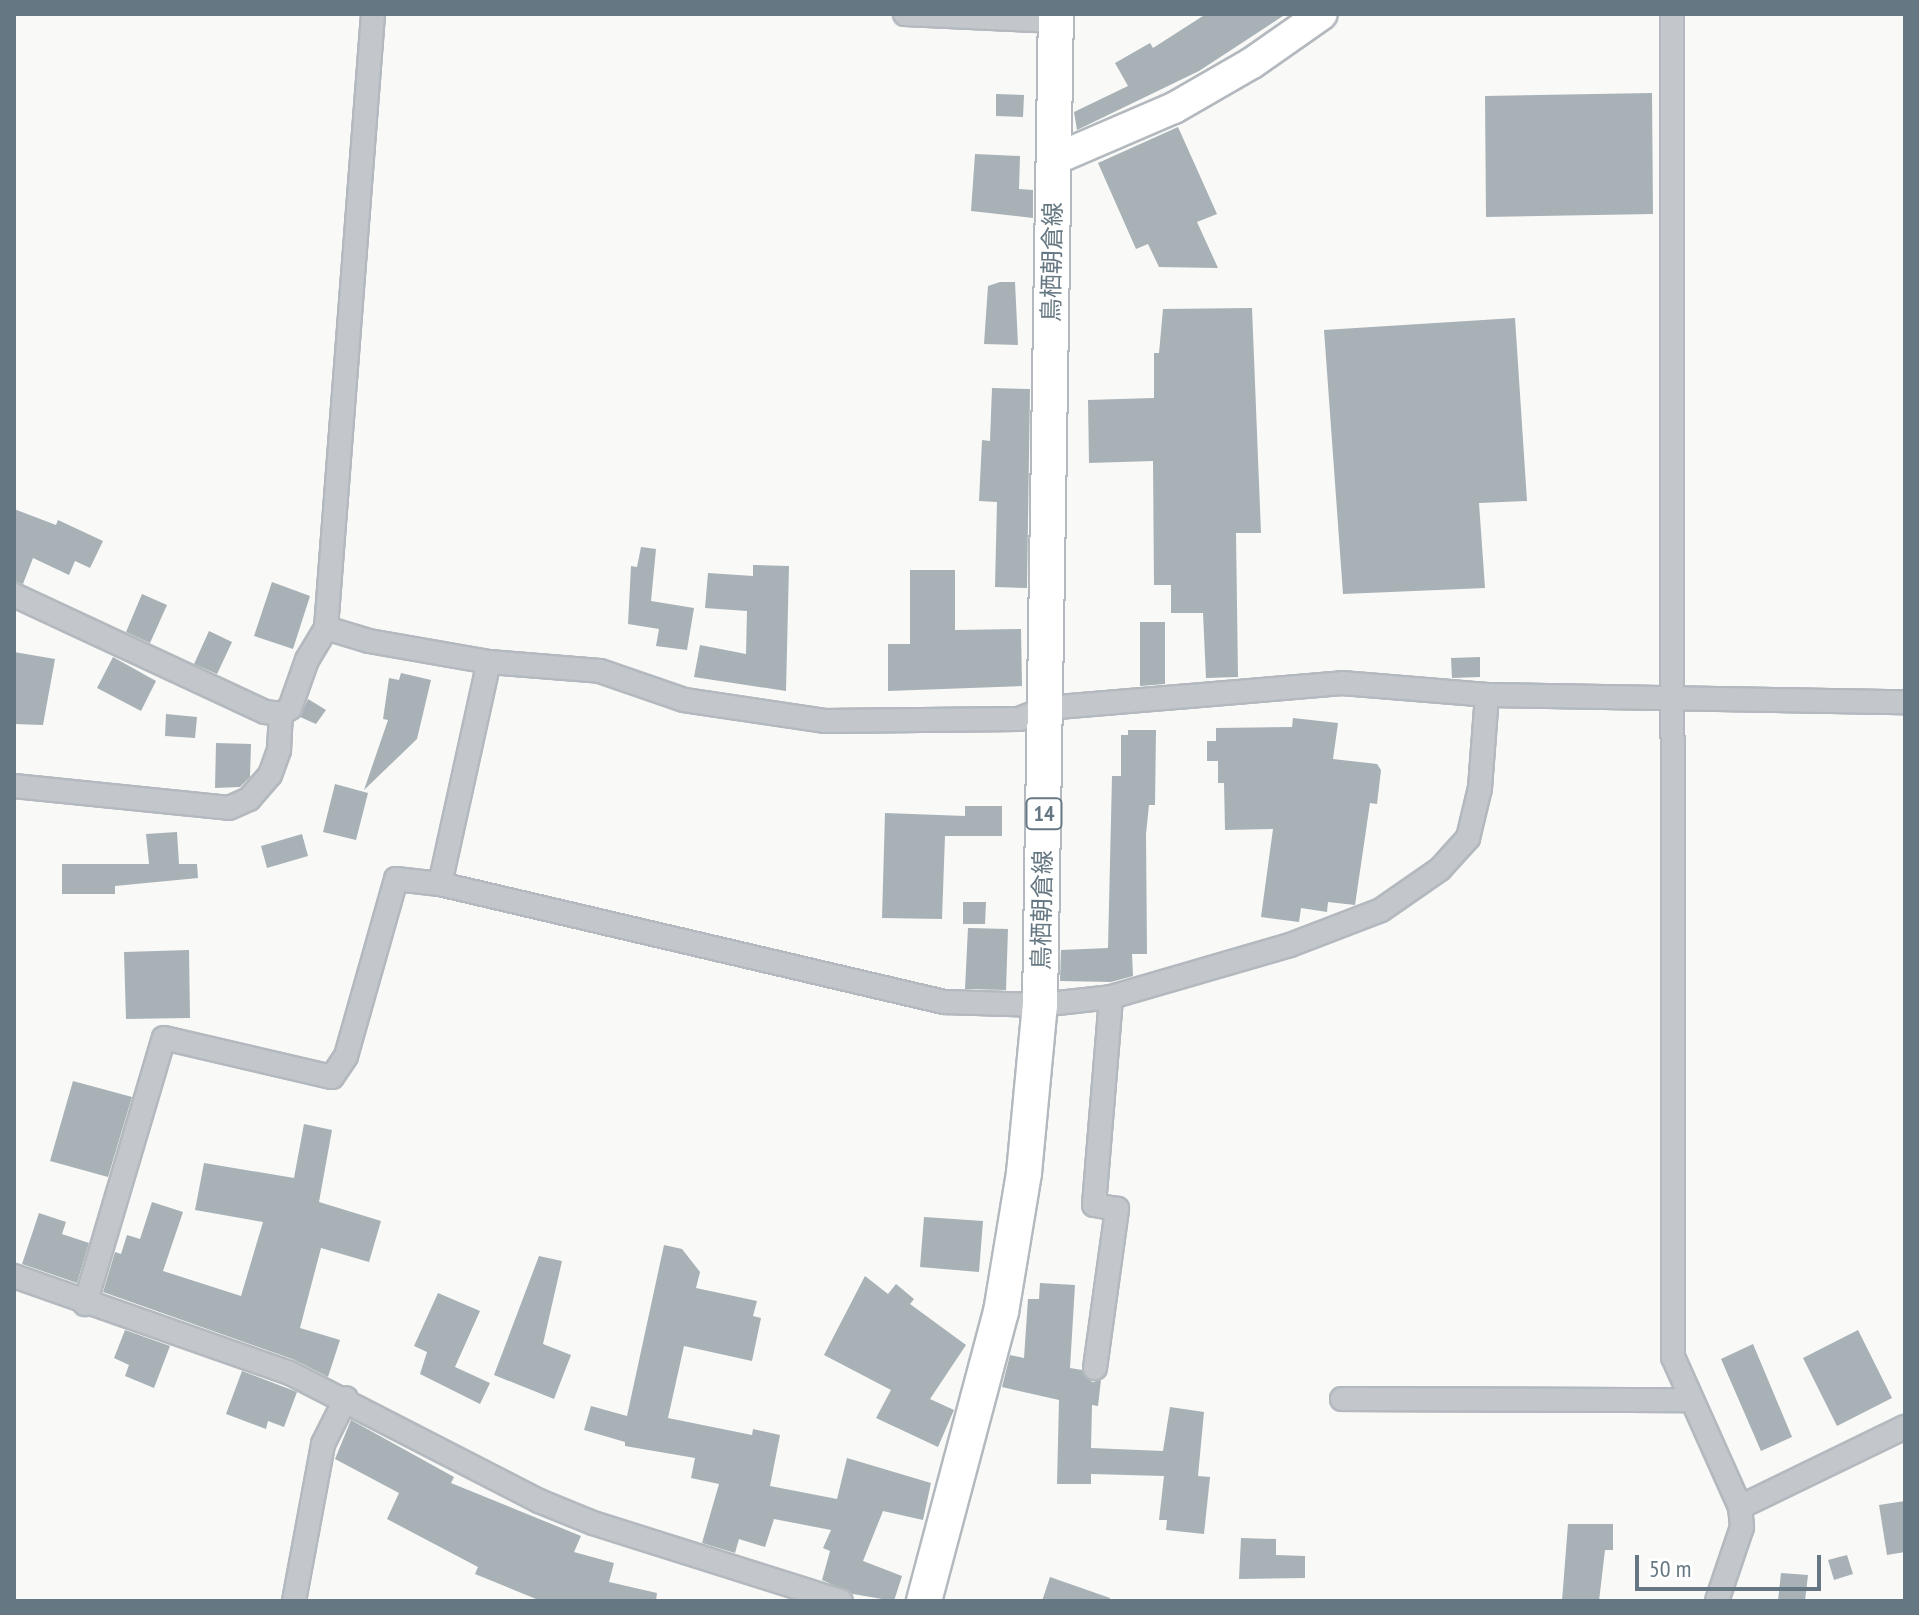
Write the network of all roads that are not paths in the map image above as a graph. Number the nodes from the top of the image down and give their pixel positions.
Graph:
1 (373, 14) edge
2 (905, 14) edge
3 (1322, 14) edge
4 (1672, 14) edge
5 (1056, 18) edge
6 (1053, 160) junction
7 (14, 595) edge
8 (326, 628) junction
9 (489, 662) junction
10 (1487, 695) junction
11 (1669, 700) junction
12 (1905, 702) edge
13 (1046, 708) junction
14 (281, 714) junction
15 (14, 786) edge
16 (440, 884) junction
17 (1111, 997) junction
18 (1040, 1005) junction
19 (14, 1276) edge
20 (85, 1304) junction
21 (1095, 1368) dead end
22 (346, 1398) junction
23 (1342, 1399) dead end
24 (1690, 1400) junction
25 (1905, 1427) edge
26 (1740, 1507) junction
27 (294, 1601) edge
28 (841, 1601) edge
29 (924, 1601) edge
30 (1717, 1601) edge

1 - 8 street
2 - 5 street
3 - 6 street
4 - 11 street
5 - 6 main road, 鳥栖朝倉線 / 14
6 - 13 main road, 鳥栖朝倉線 / 14
7 - 14 street
8 - 9 street
8 - 14 street
9 - 13 street
9 - 16 street
10 - 11 street
10 - 13 street
10 - 17 street
11 - 12 street
11 - 24 street
13 - 18 main road, 鳥栖朝倉線 / 14
14 - 15 street
16 - 18 street
16 - 20 street
17 - 18 street
17 - 21 street
18 - 29 main road, 鳥栖朝倉線 / 14
19 - 20 street
20 - 22 street
22 - 27 street
22 - 28 street
23 - 24 street
24 - 26 street
25 - 26 street
26 - 30 street

